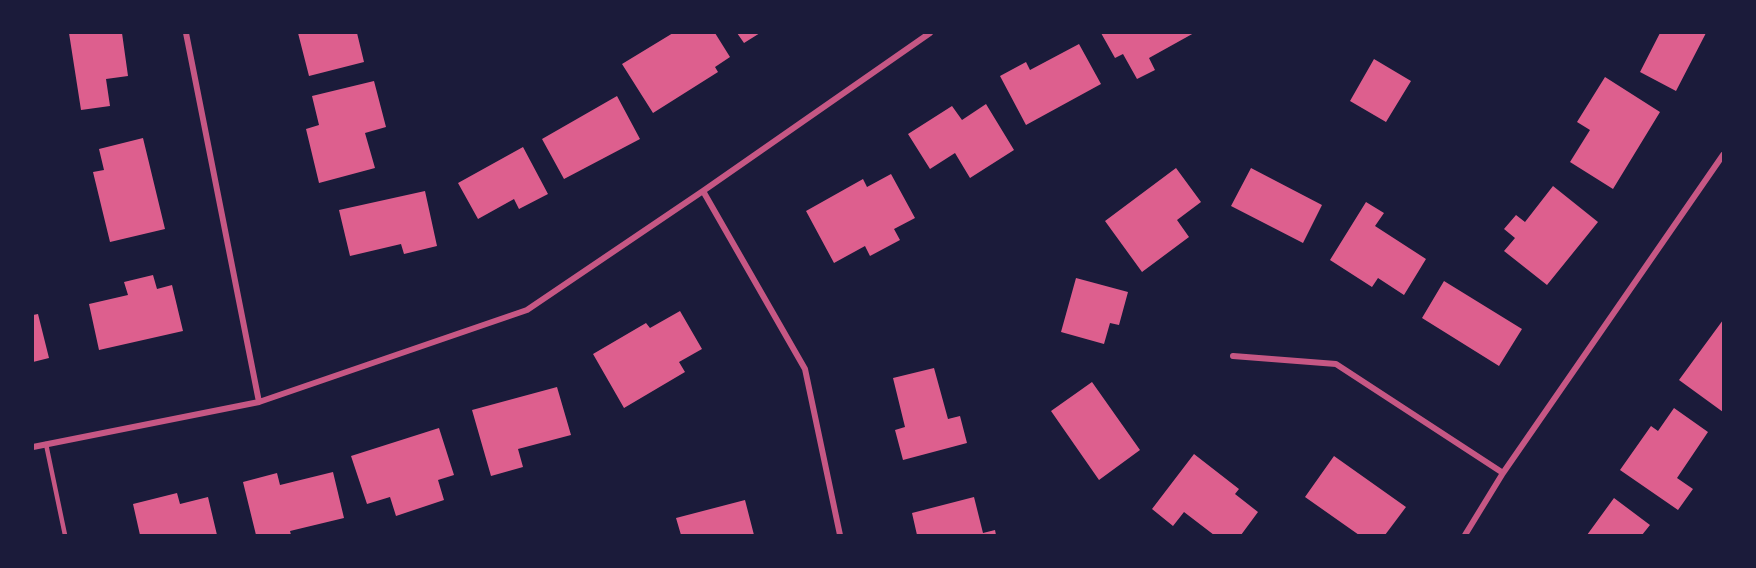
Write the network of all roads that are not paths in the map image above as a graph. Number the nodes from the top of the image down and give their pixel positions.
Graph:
1 (186, 33) edge
2 (930, 33) edge
3 (1723, 156) edge
4 (703, 191) junction
5 (1233, 356) dead end
6 (259, 402) junction
7 (46, 444) junction
8 (33, 447) edge
9 (1503, 473) junction
10 (65, 535) edge
11 (840, 535) edge
12 (1465, 535) edge

1 - 6 street
2 - 4 street
3 - 9 street
4 - 6 street
4 - 11 street
5 - 9 street
6 - 7 street
7 - 8 street
7 - 10 lane
9 - 12 street

